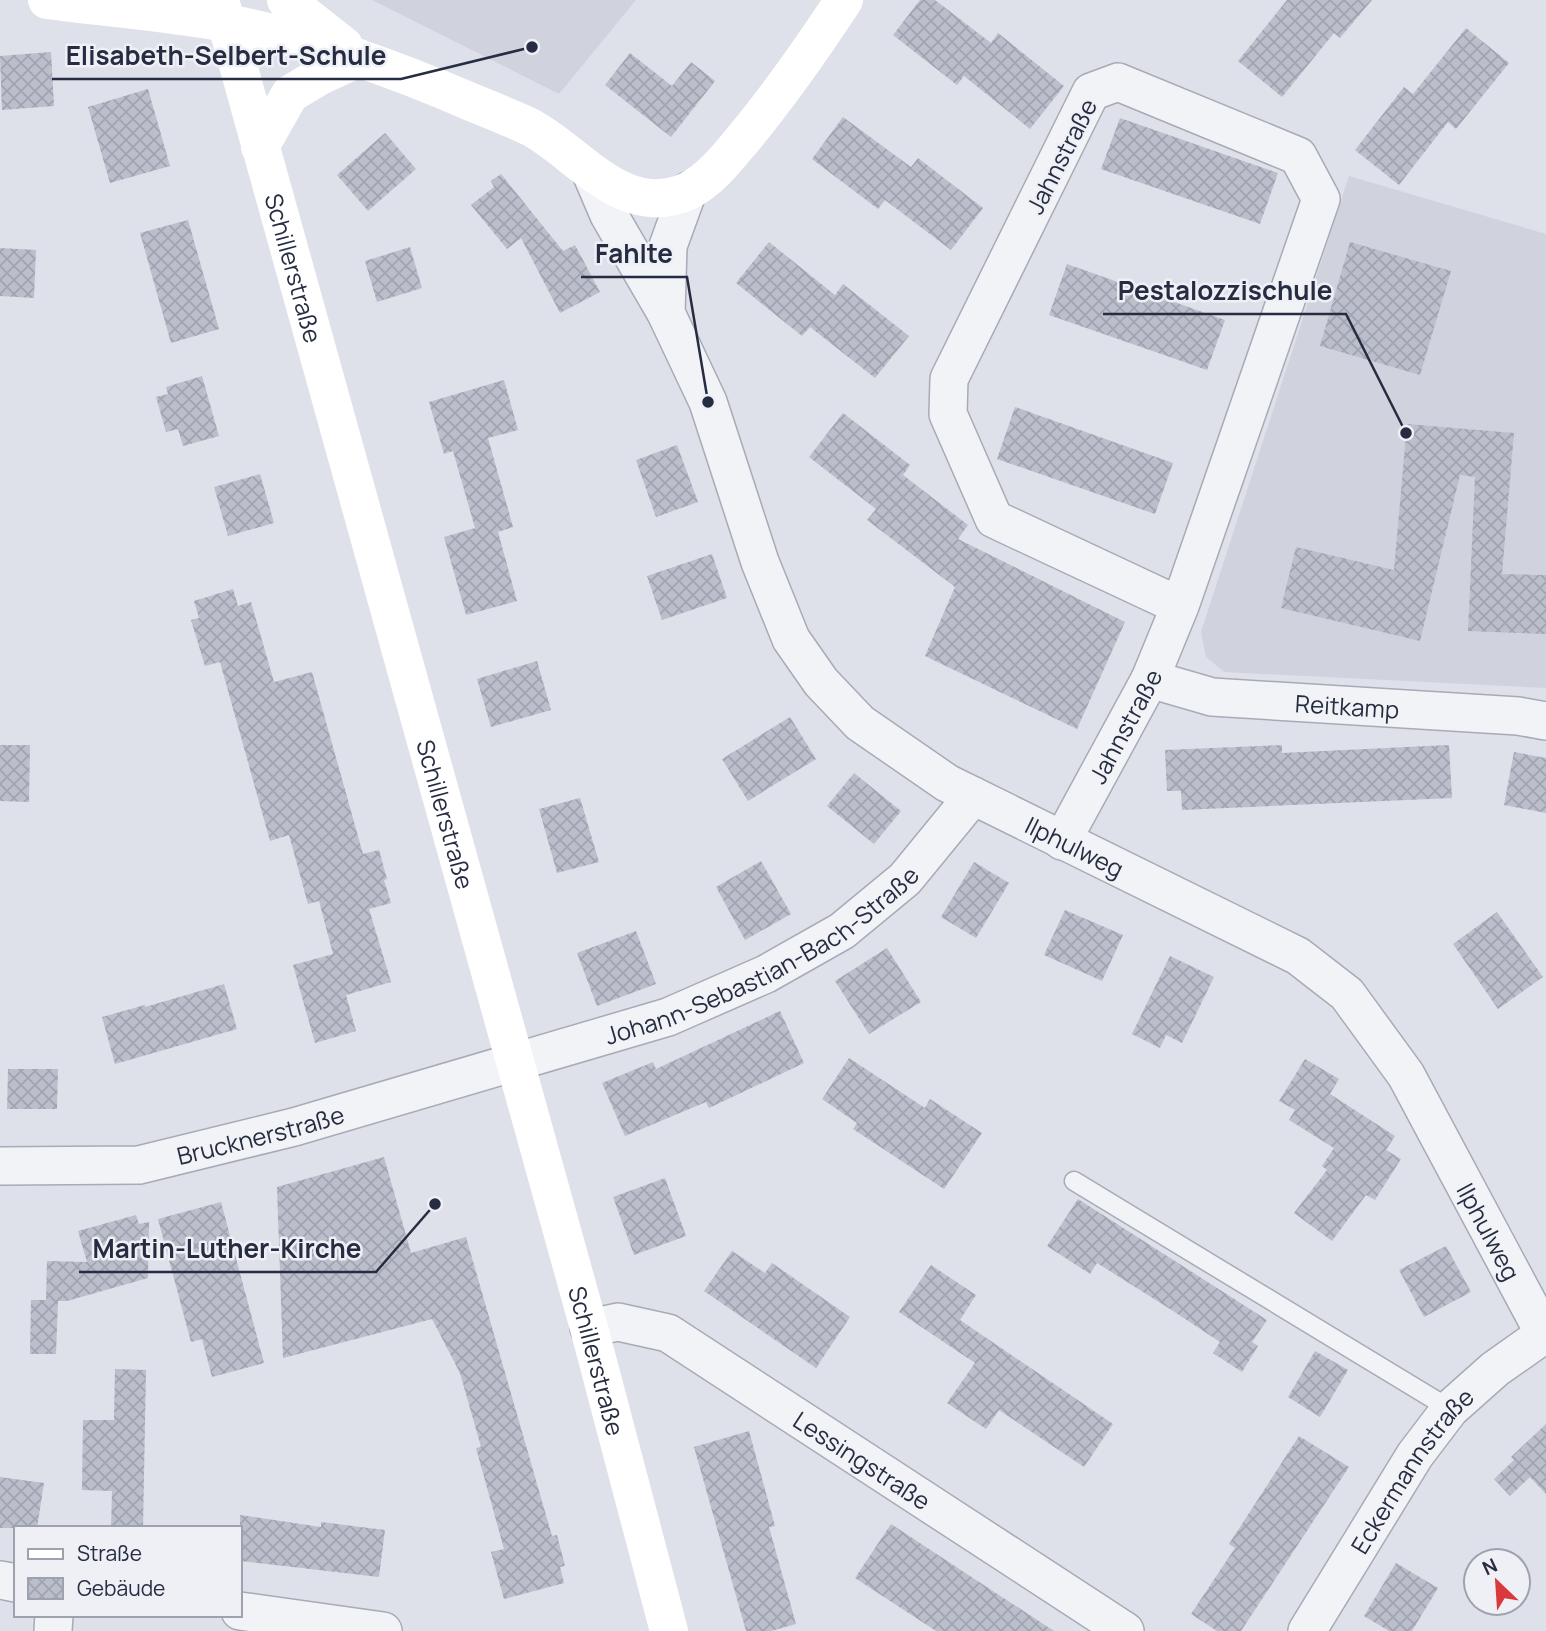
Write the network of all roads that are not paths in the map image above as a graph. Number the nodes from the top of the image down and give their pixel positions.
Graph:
1 (47, 0) edge
2 (286, 0) edge
3 (844, 0) edge
4 (101, 3) edge
5 (223, 12) edge
6 (359, 58) junction
7 (260, 147) junction
8 (591, 173) junction
9 (688, 191) junction
10 (666, 313) junction
11 (1181, 606) junction
12 (1150, 678) junction
13 (1546, 720) edge
14 (973, 796) junction
15 (1062, 841) junction
16 (514, 1063) junction
17 (0, 1166) edge
18 (1074, 1181) dead end
19 (589, 1328) junction
20 (1545, 1335) edge
21 (1450, 1409) junction
22 (242, 1611) edge
23 (383, 1631) edge
24 (669, 1631) edge
25 (1125, 1631) edge
26 (1307, 1631) edge

1 - 4 main road
2 - 6 main road
3 - 9 main road
4 - 5 main road
5 - 6 main road
5 - 7 main road, Schillerstraße
6 - 7 main road
6 - 8 main road
7 - 16 main road, Schillerstraße
8 - 9 main road
8 - 10 street, Ilphulweg
9 - 10 street, Ilphulweg
10 - 14 street, Ilphulweg
11 - 11 street, Jahnstraße
11 - 12 street, Jahnstraße
12 - 13 street, Reitkamp
12 - 15 street, Jahnstraße
14 - 15 street, Ilphulweg
14 - 16 street, Johann-Sebastian-Bach-Straße
15 - 20 street, Ilphulweg
16 - 17 street, Brucknerstraße
16 - 19 main road, Schillerstraße
18 - 21 lane
19 - 24 main road, Schillerstraße
19 - 25 street, Lessingstraße
20 - 21 street, Eckermannstraße
21 - 26 street, Eckermannstraße
22 - 23 street

